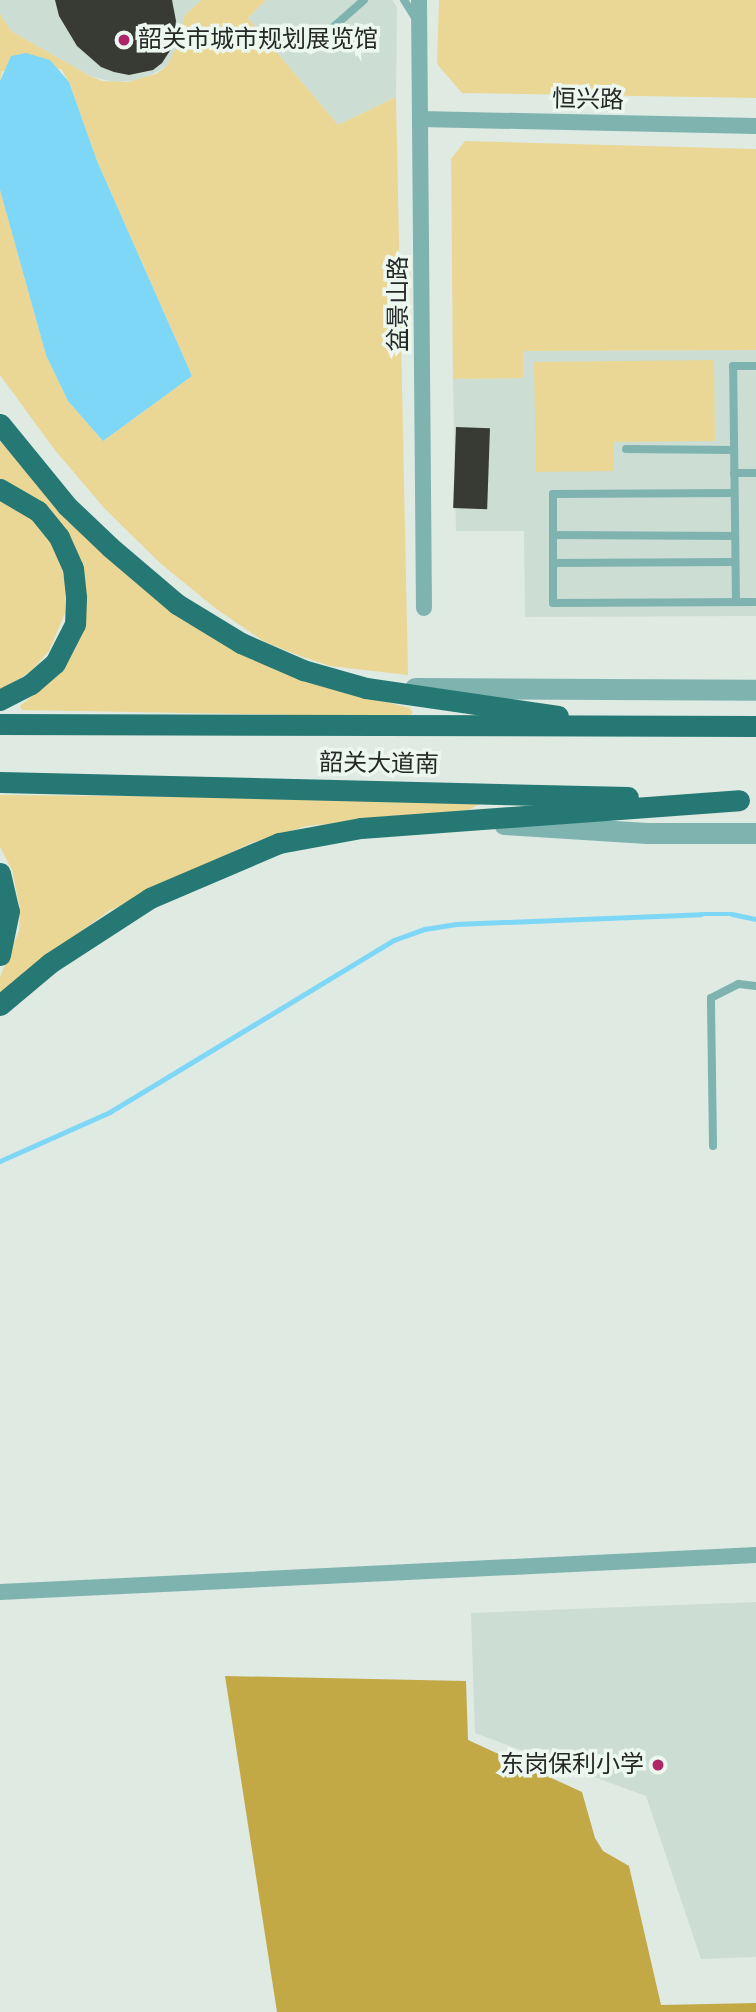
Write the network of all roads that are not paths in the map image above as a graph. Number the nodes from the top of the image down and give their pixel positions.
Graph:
1 (364, 0) edge
2 (404, 0) edge
3 (419, 0) edge
4 (419, 24) junction
5 (322, 37) dead end
6 (420, 119) junction
7 (756, 127) edge
8 (756, 366) edge
9 (0, 424) edge
10 (625, 449) dead end
11 (734, 450) junction
12 (734, 473) junction
13 (756, 473) edge
14 (0, 488) edge
15 (734, 493) junction
16 (553, 535) junction
17 (735, 536) junction
18 (735, 562) junction
19 (553, 563) junction
20 (736, 602) junction
21 (756, 602) edge
22 (424, 608) dead end
23 (366, 688) junction
24 (756, 690) edge
25 (0, 700) edge
26 (0, 724) edge
27 (756, 726) edge
28 (636, 727) junction
29 (0, 782) edge
30 (748, 799) edge
31 (470, 821) junction
32 (756, 833) edge
33 (0, 873) edge
34 (1, 954) edge
35 (756, 986) edge
36 (0, 1005) edge
37 (713, 1146) dead end
38 (756, 1555) edge
39 (0, 1592) edge

1 - 5 lane
2 - 4 lane
3 - 4 street, 盆景山路
4 - 6 street, 盆景山路
6 - 7 street, 恒兴路
6 - 22 street, 盆景山路
8 - 11 lane
9 - 23 highway
10 - 11 lane
11 - 12 lane
12 - 13 lane
12 - 15 lane
14 - 25 highway
15 - 16 lane
15 - 17 lane
16 - 17 lane
16 - 19 lane
17 - 18 lane
18 - 19 lane
18 - 20 lane
19 - 20 lane
20 - 21 lane
23 - 24 street
23 - 28 highway
26 - 28 highway, 韶关大道南
27 - 28 highway, 韶关大道南
29 - 30 highway, 韶关大道南
30 - 31 highway
31 - 32 street
31 - 36 highway
33 - 34 highway
35 - 37 lane
38 - 39 street

